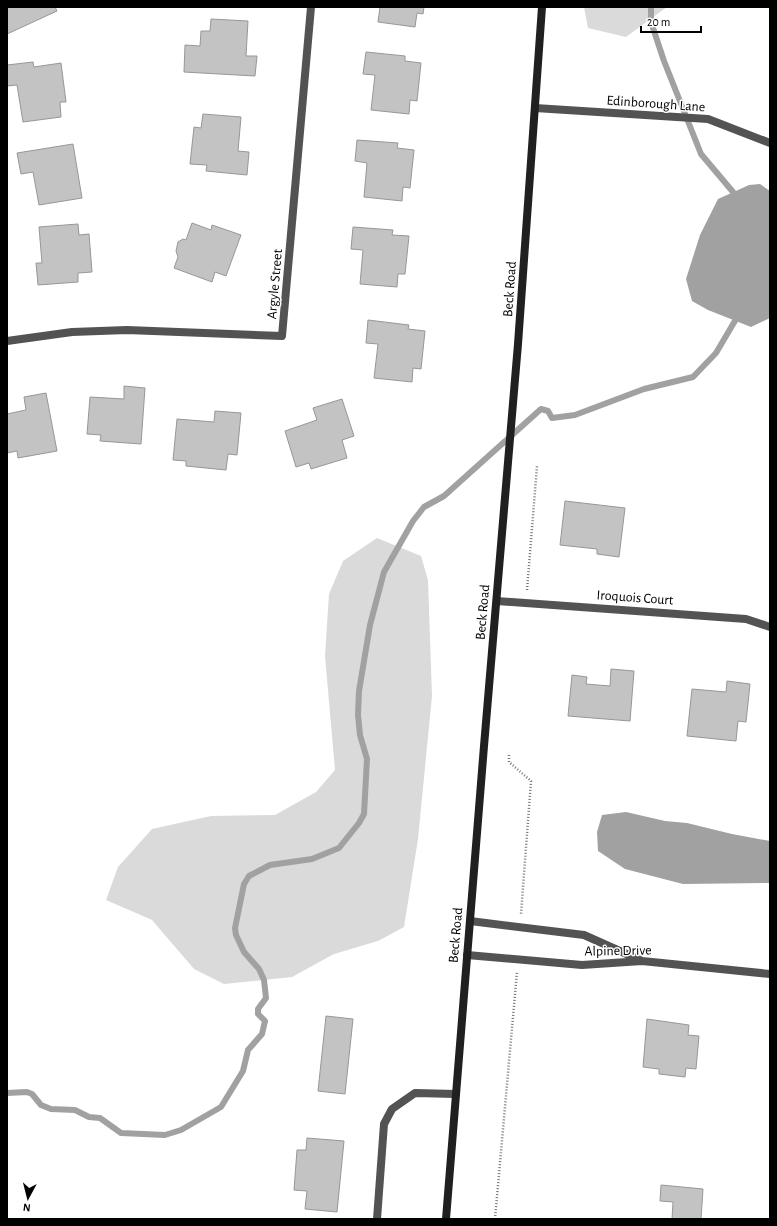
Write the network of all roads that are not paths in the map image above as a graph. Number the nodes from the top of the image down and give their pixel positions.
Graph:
1 (311, 7) edge
2 (542, 7) edge
3 (535, 108) junction
4 (770, 143) edge
5 (7, 341) edge
6 (496, 601) junction
7 (770, 627) edge
8 (470, 921) junction
9 (467, 955) junction
10 (642, 961) junction
11 (770, 974) edge
12 (456, 1094) junction
13 (377, 1219) edge
14 (446, 1219) edge

1 - 5 street, Argyle Street
2 - 3 main road, Beck Road
3 - 4 street, Edinborough Lane
3 - 6 main road, Beck Road
6 - 7 street, Iroquois Court
6 - 8 main road, Beck Road
8 - 9 main road, Beck Road
8 - 10 street
9 - 10 street, Alpine Drive
9 - 12 main road, Beck Road
10 - 11 street, Alpine Drive
12 - 13 street
12 - 14 main road, Beck Road

